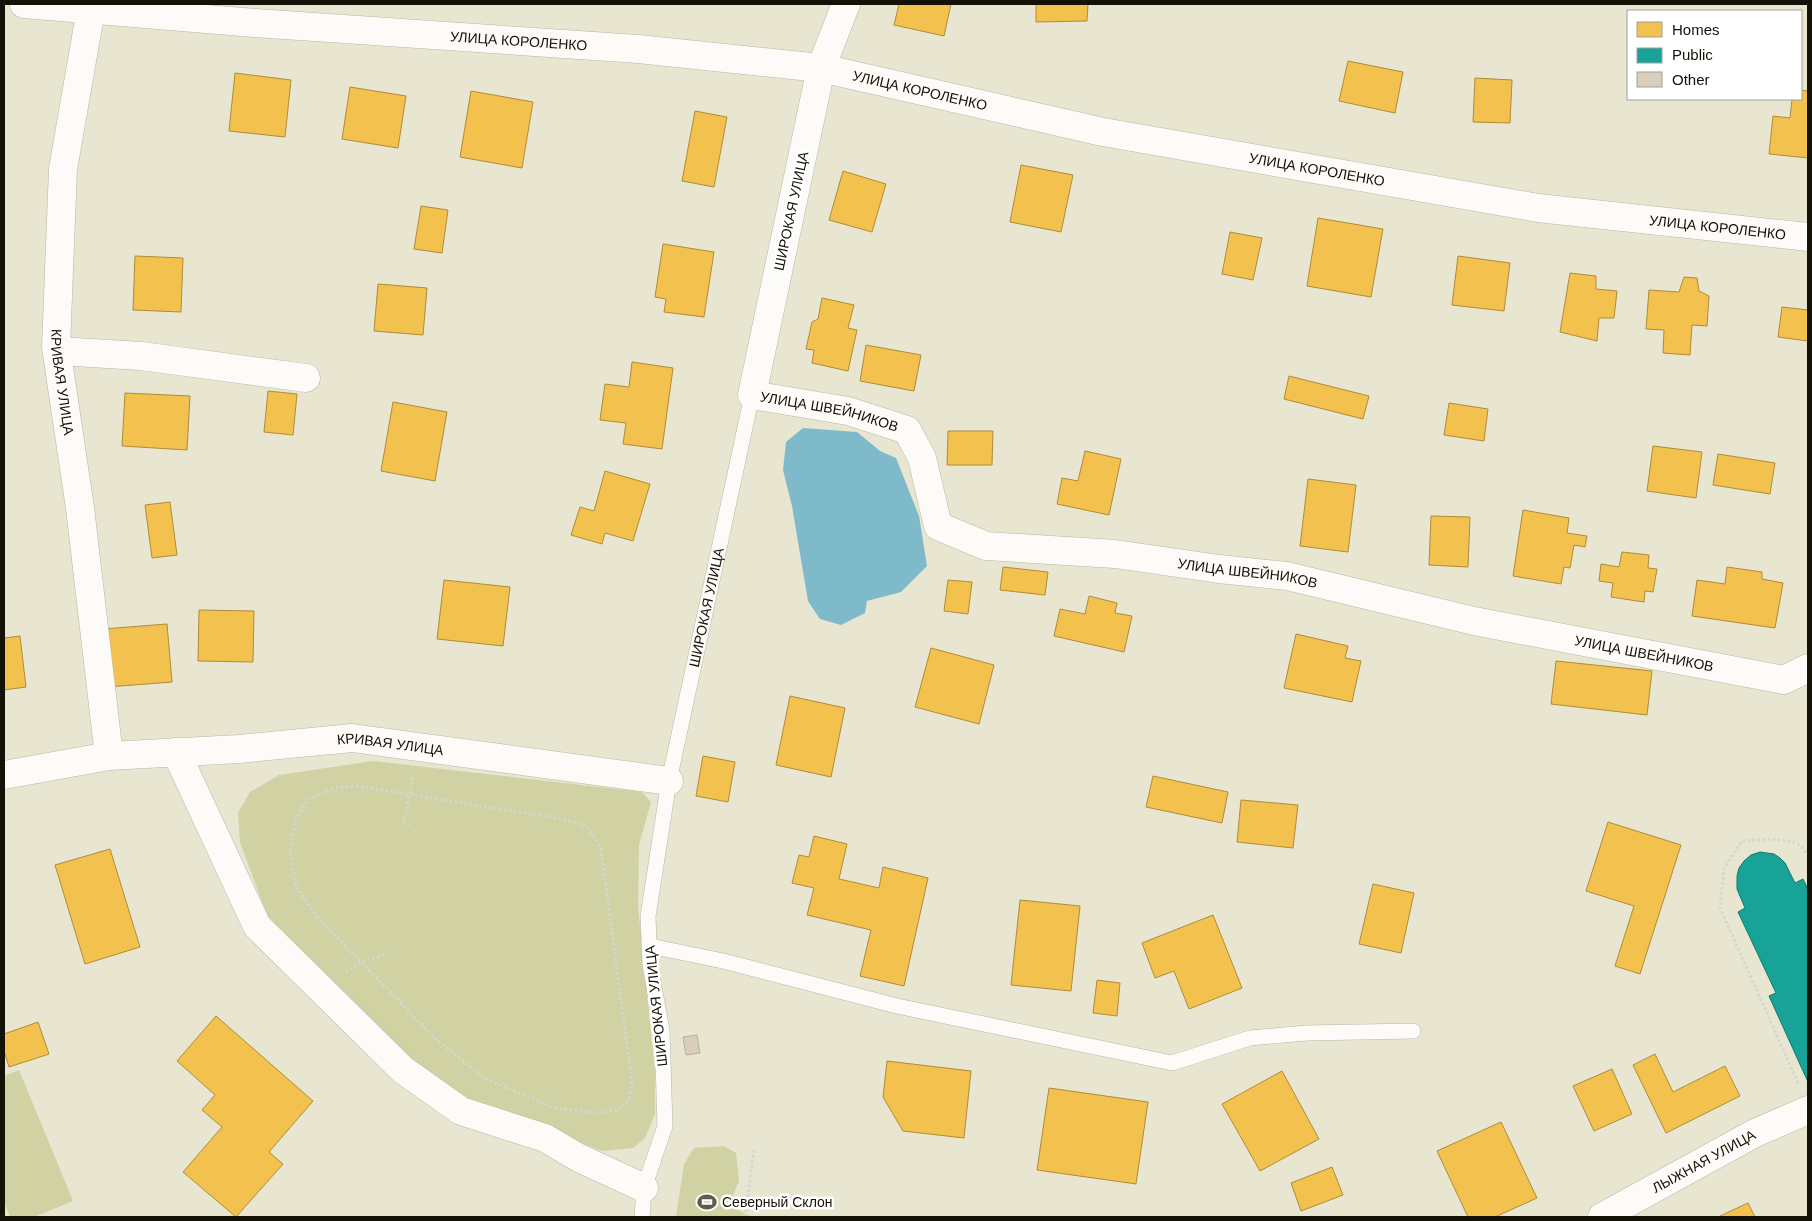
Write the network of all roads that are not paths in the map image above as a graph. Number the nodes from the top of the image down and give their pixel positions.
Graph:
1 (24, 4) edge
2 (846, 4) edge
3 (91, 9) junction
4 (821, 68) junction
5 (1808, 237) edge
6 (58, 351) junction
7 (306, 378) dead end
8 (752, 395) junction
9 (1808, 668) edge
10 (176, 752) junction
11 (108, 756) junction
12 (4, 775) edge
13 (669, 781) junction
14 (650, 946) junction
15 (1413, 1030) dead end
16 (1808, 1110) edge
17 (644, 1188) junction
18 (642, 1217) edge
19 (1602, 1217) edge

1 - 3 street, УЛИЦА КОРОЛЕНКО
2 - 4 street, ШИРОКАЯ УЛИЦА
3 - 4 street, УЛИЦА КОРОЛЕНКО
3 - 6 street, КРИВАЯ УЛИЦА
4 - 5 street, УЛИЦА КОРОЛЕНКО
4 - 8 street, ШИРОКАЯ УЛИЦА
6 - 7 street
6 - 11 street, КРИВАЯ УЛИЦА
8 - 9 street, УЛИЦА ШВЕЙНИКОВ
8 - 13 lane, ШИРОКАЯ УЛИЦА
10 - 11 street, КРИВАЯ УЛИЦА
10 - 13 street, КРИВАЯ УЛИЦА
10 - 17 street
11 - 12 street, КРИВАЯ УЛИЦА
13 - 14 lane, ШИРОКАЯ УЛИЦА
14 - 15 lane
14 - 17 lane, ШИРОКАЯ УЛИЦА
16 - 19 street, ЛЫЖНАЯ УЛИЦА
17 - 18 lane, ШИРОКАЯ УЛИЦА

